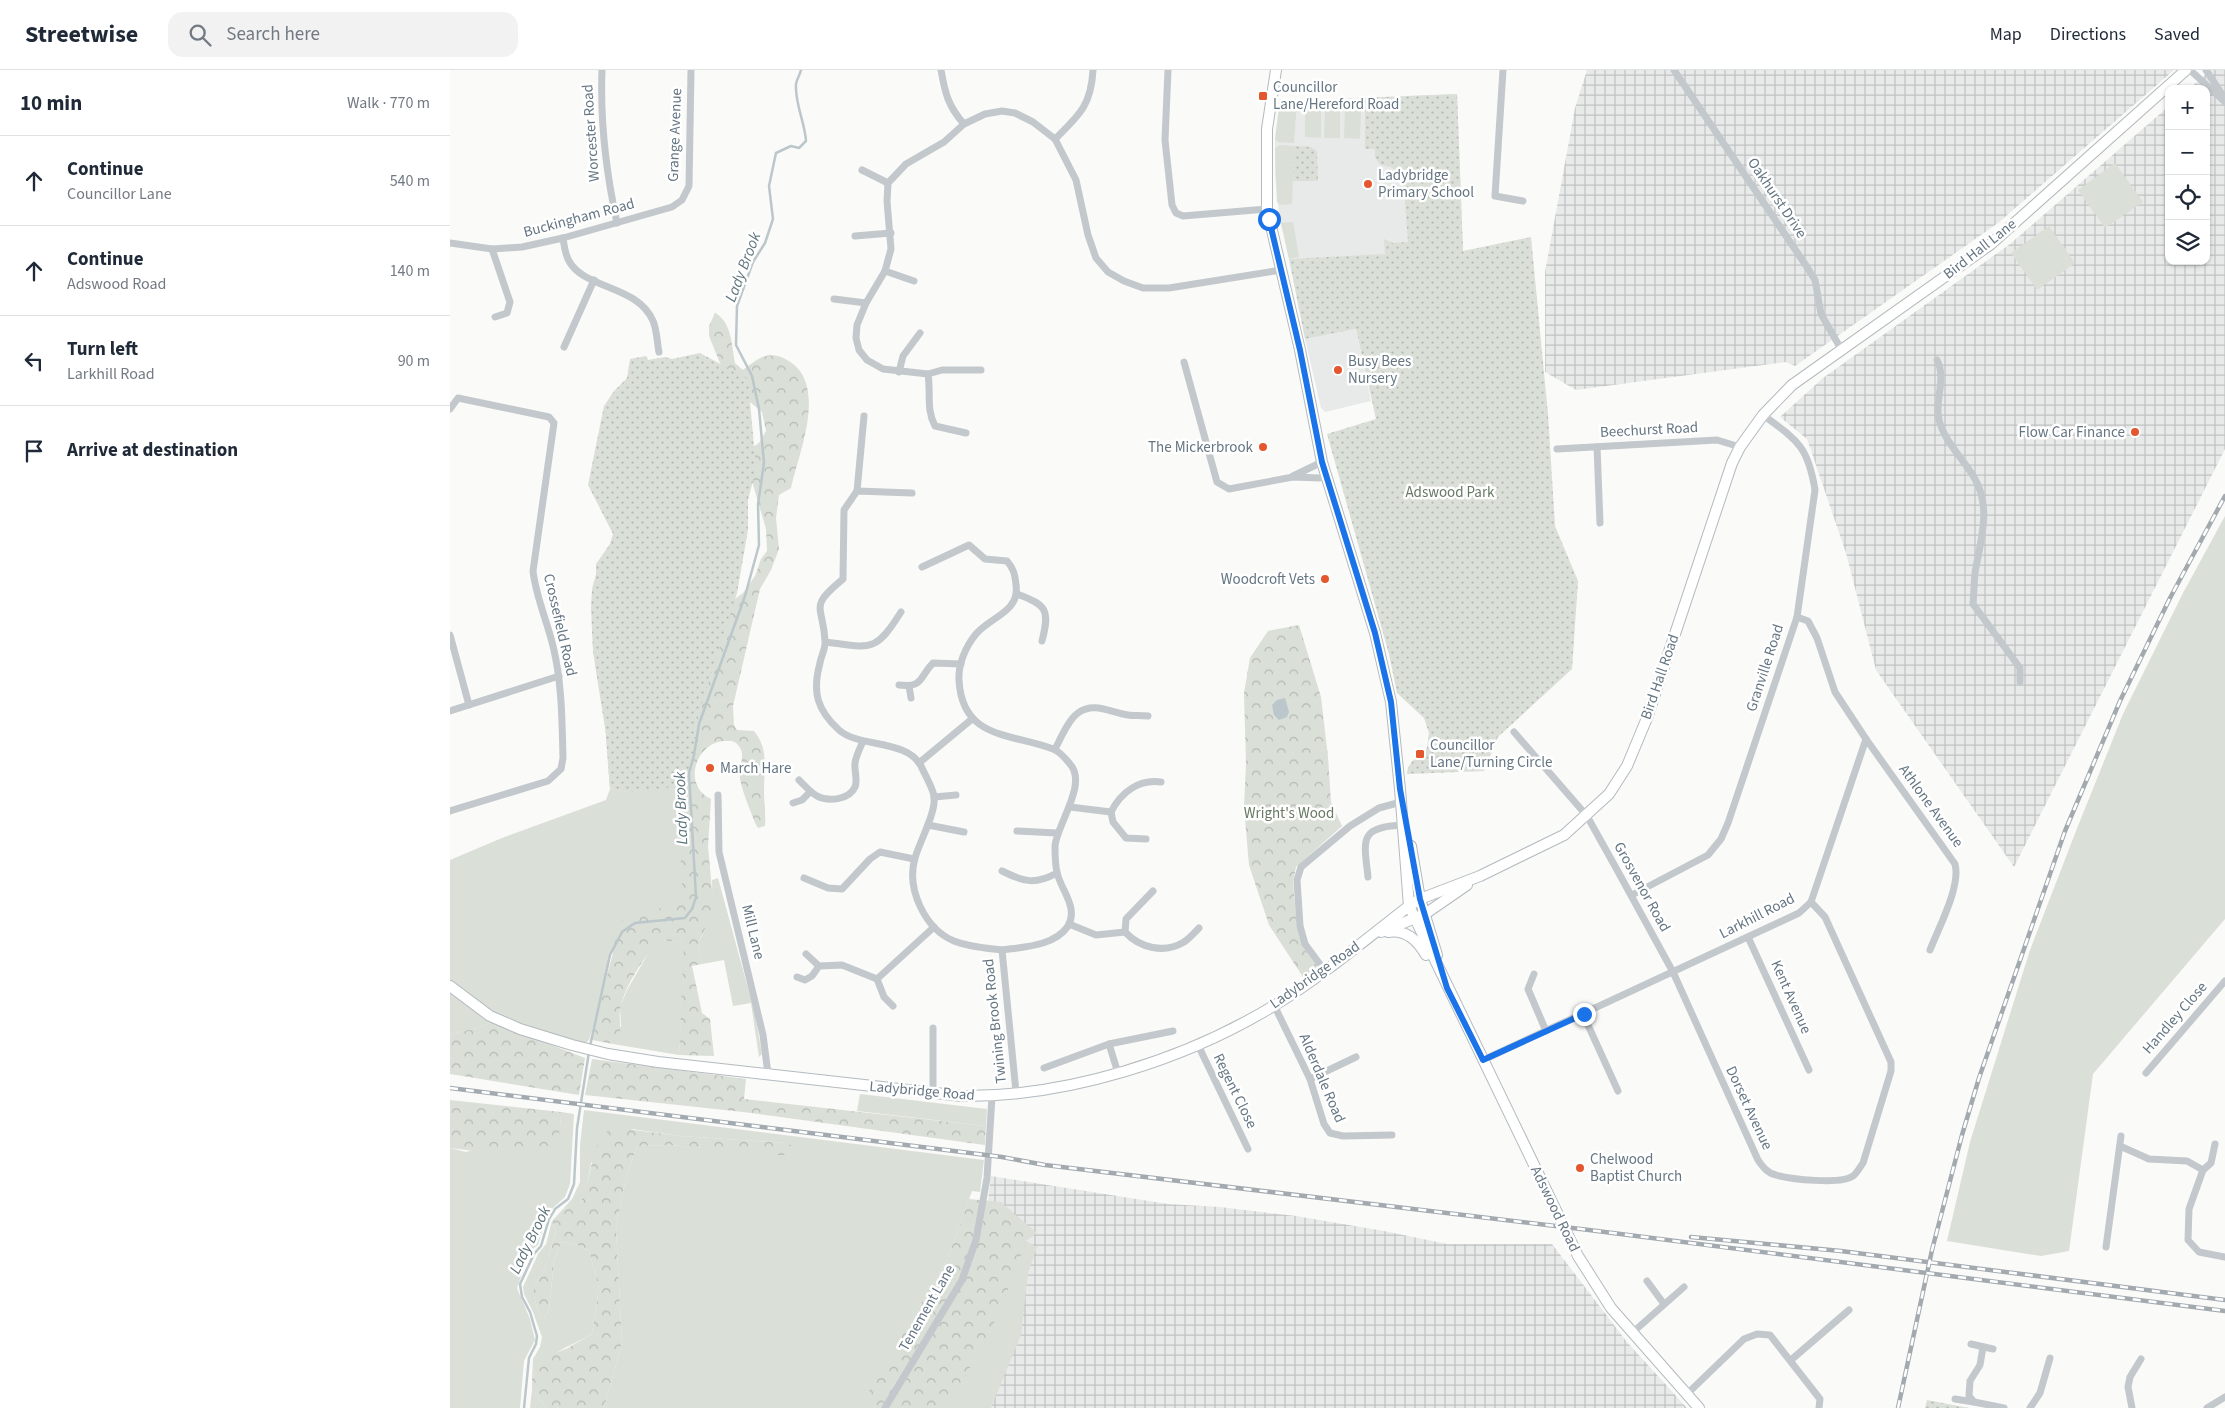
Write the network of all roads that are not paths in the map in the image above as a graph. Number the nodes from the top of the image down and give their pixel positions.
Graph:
1 (602, 70) edge
2 (691, 70) edge
3 (941, 70) edge
4 (1093, 70) edge
5 (1168, 70) edge
6 (1276, 70) edge
7 (1503, 70) edge
8 (1674, 70) edge
9 (2188, 70) edge
10 (2206, 70) edge
11 (2225, 100) edge
12 (964, 124) junction
13 (1055, 139) junction
14 (862, 170) dead end
15 (888, 183) junction
16 (682, 200) joint
17 (1523, 201) dead end
18 (1268, 209) junction
19 (617, 223) junction
20 (891, 232) junction
21 (856, 236) dead end
22 (562, 238) junction
23 (450, 243) edge
24 (492, 249) junction
25 (1281, 270) junction
26 (885, 271) junction
27 (594, 280) junction
28 (914, 281) dead end
29 (834, 299) dead end
30 (866, 303) junction
31 (495, 317) dead end
32 (920, 333) dead end
33 (564, 348) dead end
34 (1841, 349) junction
35 (659, 352) dead end
36 (1937, 360) dead end
37 (1184, 362) dead end
38 (981, 370) dead end
39 (899, 372) junction
40 (928, 374) junction
41 (450, 409) edge
42 (1763, 415) junction
43 (864, 416) dead end
44 (966, 433) dead end
45 (1597, 446) junction
46 (1740, 447) junction
47 (1557, 449) dead end
48 (1322, 462) junction
49 (1327, 476) junction
50 (1293, 477) junction
51 (857, 491) junction
52 (912, 493) dead end
53 (1600, 523) dead end
54 (922, 567) dead end
55 (1017, 594) junction
56 (901, 612) dead end
57 (1797, 617) junction
58 (450, 635) edge
59 (1042, 641) dead end
60 (826, 642) junction
61 (961, 664) junction
62 (559, 676) junction
63 (2020, 682) dead end
64 (899, 685) dead end
65 (909, 686) junction
66 (911, 698) dead end
67 (469, 705) junction
68 (450, 711) edge
69 (1148, 716) dead end
70 (972, 719) junction
71 (1514, 732) dead end
72 (1866, 739) junction
73 (863, 741) junction
74 (1055, 750) junction
75 (919, 763) junction
76 (799, 780) dead end
77 (1161, 782) dead end
78 (1400, 789) junction
79 (810, 792) junction
80 (956, 795) dead end
81 (718, 796) dead end
82 (934, 797) junction
83 (1401, 802) junction
84 (793, 803) dead end
85 (1070, 807) junction
86 (450, 811) edge
87 (1110, 812) junction
88 (1587, 816) junction
89 (928, 825) junction
90 (1403, 825) junction
91 (1017, 831) dead end
92 (964, 832) dead end
93 (1057, 833) junction
94 (1146, 839) dead end
95 (914, 859) junction
96 (1002, 871) dead end
97 (1057, 874) junction
98 (1480, 876) junction
99 (1368, 877) dead end
100 (804, 878) dead end
101 (1153, 890) dead end
102 (1632, 895) junction
103 (1420, 899) junction
104 (1811, 902) junction
105 (1409, 906) junction
106 (1425, 914) junction
107 (1415, 919) junction
108 (1069, 924) junction
109 (934, 927) junction
110 (1200, 928) dead end
111 (1125, 932) junction
112 (1372, 935) junction
113 (1748, 936) junction
114 (1002, 950) junction
115 (1930, 950) dead end
116 (806, 954) dead end
117 (819, 966) junction
118 (1325, 971) junction
119 (1673, 972) junction
120 (1534, 974) dead end
121 (797, 977) dead end
122 (877, 979) junction
123 (2225, 980) edge
124 (450, 986) edge
125 (1447, 988) junction
126 (1274, 1005) junction
127 (893, 1006) dead end
128 (1584, 1014) junction
129 (933, 1028) dead end
130 (1173, 1031) dead end
131 (1546, 1031) junction
132 (1110, 1044) junction
133 (1198, 1045) junction
134 (1356, 1058) dead end
135 (1483, 1060) junction
136 (1044, 1068) dead end
137 (1809, 1070) dead end
138 (1118, 1073) junction
139 (2146, 1073) dead end
140 (768, 1074) junction
141 (1310, 1080) junction
142 (1618, 1091) dead end
143 (1016, 1092) junction
144 (933, 1094) junction
145 (992, 1096) junction
146 (1392, 1136) dead end
147 (2121, 1136) dead end
148 (2215, 1144) dead end
149 (2120, 1146) junction
150 (1248, 1148) dead end
151 (2203, 1170) junction
152 (2106, 1247) dead end
153 (2225, 1256) edge
154 (1647, 1281) dead end
155 (1684, 1287) dead end
156 (1664, 1304) junction
157 (1849, 1310) dead end
158 (1632, 1333) junction
159 (1972, 1344) dead end
160 (1983, 1347) junction
161 (1993, 1349) dead end
162 (2050, 1358) dead end
163 (2141, 1359) dead end
164 (1790, 1360) junction
165 (1687, 1394) junction
166 (2225, 1397) edge
167 (1955, 1399) dead end
168 (1974, 1402) junction
169 (885, 1408) edge
170 (1698, 1408) edge
171 (1819, 1408) edge
172 (2004, 1408) edge
173 (2030, 1408) edge
174 (2132, 1408) edge
175 (2207, 1408) edge

1 - 19 street, Worcester Road
2 - 16 street, Grange Avenue
3 - 12 street
4 - 13 street
5 - 18 street
6 - 18 street
7 - 17 street
8 - 34 street, Oakhurst Drive
9 - 11 street
9 - 34 street, Bird Hall Lane
10 - 11 street
12 - 13 street
12 - 15 street
13 - 25 street
14 - 15 street
15 - 20 street
16 - 19 street, Buckingham Road
18 - 25 street
19 - 22 street, Buckingham Road
20 - 21 street
20 - 26 street
22 - 24 street, Buckingham Road
22 - 27 street
23 - 24 street, Buckingham Road
24 - 31 street
25 - 48 street
26 - 28 street
26 - 30 street
27 - 33 street
27 - 35 street
29 - 30 street
30 - 39 street
32 - 39 street
34 - 42 street, Bird Hall Lane
36 - 63 street
37 - 50 street
38 - 40 street
39 - 40 street
40 - 44 street
41 - 62 street, Crossefield Road
42 - 46 street, Bird Hall Road
42 - 57 street, Granville Road
43 - 51 street
45 - 46 street, Beechurst Road
45 - 47 street, Beechurst Road
45 - 53 street
46 - 88 street, Bird Hall Road
48 - 49 street
48 - 50 street
49 - 50 street
49 - 78 street
51 - 52 street
51 - 60 street
54 - 55 street
55 - 59 street
55 - 61 street
56 - 60 street
57 - 72 street
57 - 102 street, Granville Road
58 - 67 street
60 - 73 street
61 - 65 street
61 - 70 street
62 - 67 street
62 - 86 street, Crossefield Road
64 - 65 street
65 - 66 street
67 - 68 street
69 - 74 street
70 - 74 street
70 - 75 street
71 - 88 street, Grosvenor Road
72 - 104 street, Larkhill Road
72 - 115 street, Athlone Avenue
73 - 75 street
73 - 79 street
74 - 85 street
75 - 82 street
76 - 79 street
77 - 87 street
78 - 83 street
78 - 103 street, Adswood Road
79 - 84 street
80 - 82 street
81 - 140 street, Mill Lane
82 - 89 street, Twining Brook Road
83 - 90 street
83 - 118 street
85 - 87 street
85 - 93 street
87 - 94 street
88 - 98 street, Bird Hall Road
88 - 102 street, Grosvenor Road
89 - 92 street
89 - 95 street, Twining Brook Road
90 - 99 street
90 - 105 street
91 - 93 street
93 - 97 street
95 - 100 street
95 - 109 street, Twining Brook Road
96 - 97 street
97 - 108 street
98 - 103 street, Bird Hall Road
98 - 106 street, Bird Hall Road
101 - 111 street
102 - 119 street, Grosvenor Road
103 - 105 street, Ladybridge Road
103 - 106 street, Adswood Road
104 - 113 street, Larkhill Road
104 - 119 street, Dorset Avenue
105 - 107 street, Adswood Road
105 - 112 street, Ladybridge Road
106 - 107 street, Ladybridge Road
106 - 125 street, Adswood Road
107 - 112 street, Ladybridge Road
107 - 125 street, Adswood Road
108 - 111 street
108 - 114 street
109 - 114 street, Twining Brook Road
109 - 122 street
110 - 111 street
112 - 118 street, Ladybridge Road
112 - 125 street, Adswood Road
113 - 119 street, Larkhill Road
113 - 137 street, Kent Avenue
114 - 143 street, Twining Brook Road
116 - 117 street
117 - 121 street
117 - 122 street
118 - 126 street, Ladybridge Road
119 - 128 street, Larkhill Road
120 - 131 street
122 - 127 street
123 - 139 street, Handley Close
124 - 140 street, Ladybridge Road
125 - 135 street, Adswood Road
126 - 133 street, Ladybridge Road
126 - 141 street, Alderdale Road
128 - 131 street, Larkhill Road
128 - 142 street
129 - 144 street
130 - 132 street
131 - 135 street, Larkhill Road
132 - 136 street
132 - 138 street
133 - 138 street, Ladybridge Road
133 - 150 street, Regent Close
134 - 141 street
135 - 158 street, Adswood Road
138 - 143 street, Ladybridge Road
140 - 144 street, Ladybridge Road
141 - 146 street, Alderdale Road
143 - 145 street, Ladybridge Road
144 - 145 street, Ladybridge Road
145 - 169 street, Tenement Lane
147 - 149 street
148 - 151 street
149 - 151 street
149 - 152 street
151 - 153 street
154 - 156 street
155 - 156 street
156 - 158 street
157 - 164 street
158 - 165 street, Adswood Road
159 - 160 street
160 - 161 street
160 - 168 street
162 - 173 street
163 - 174 street
164 - 165 street
164 - 171 street
165 - 170 street, Adswood Road
166 - 175 street
167 - 168 street
168 - 172 street

